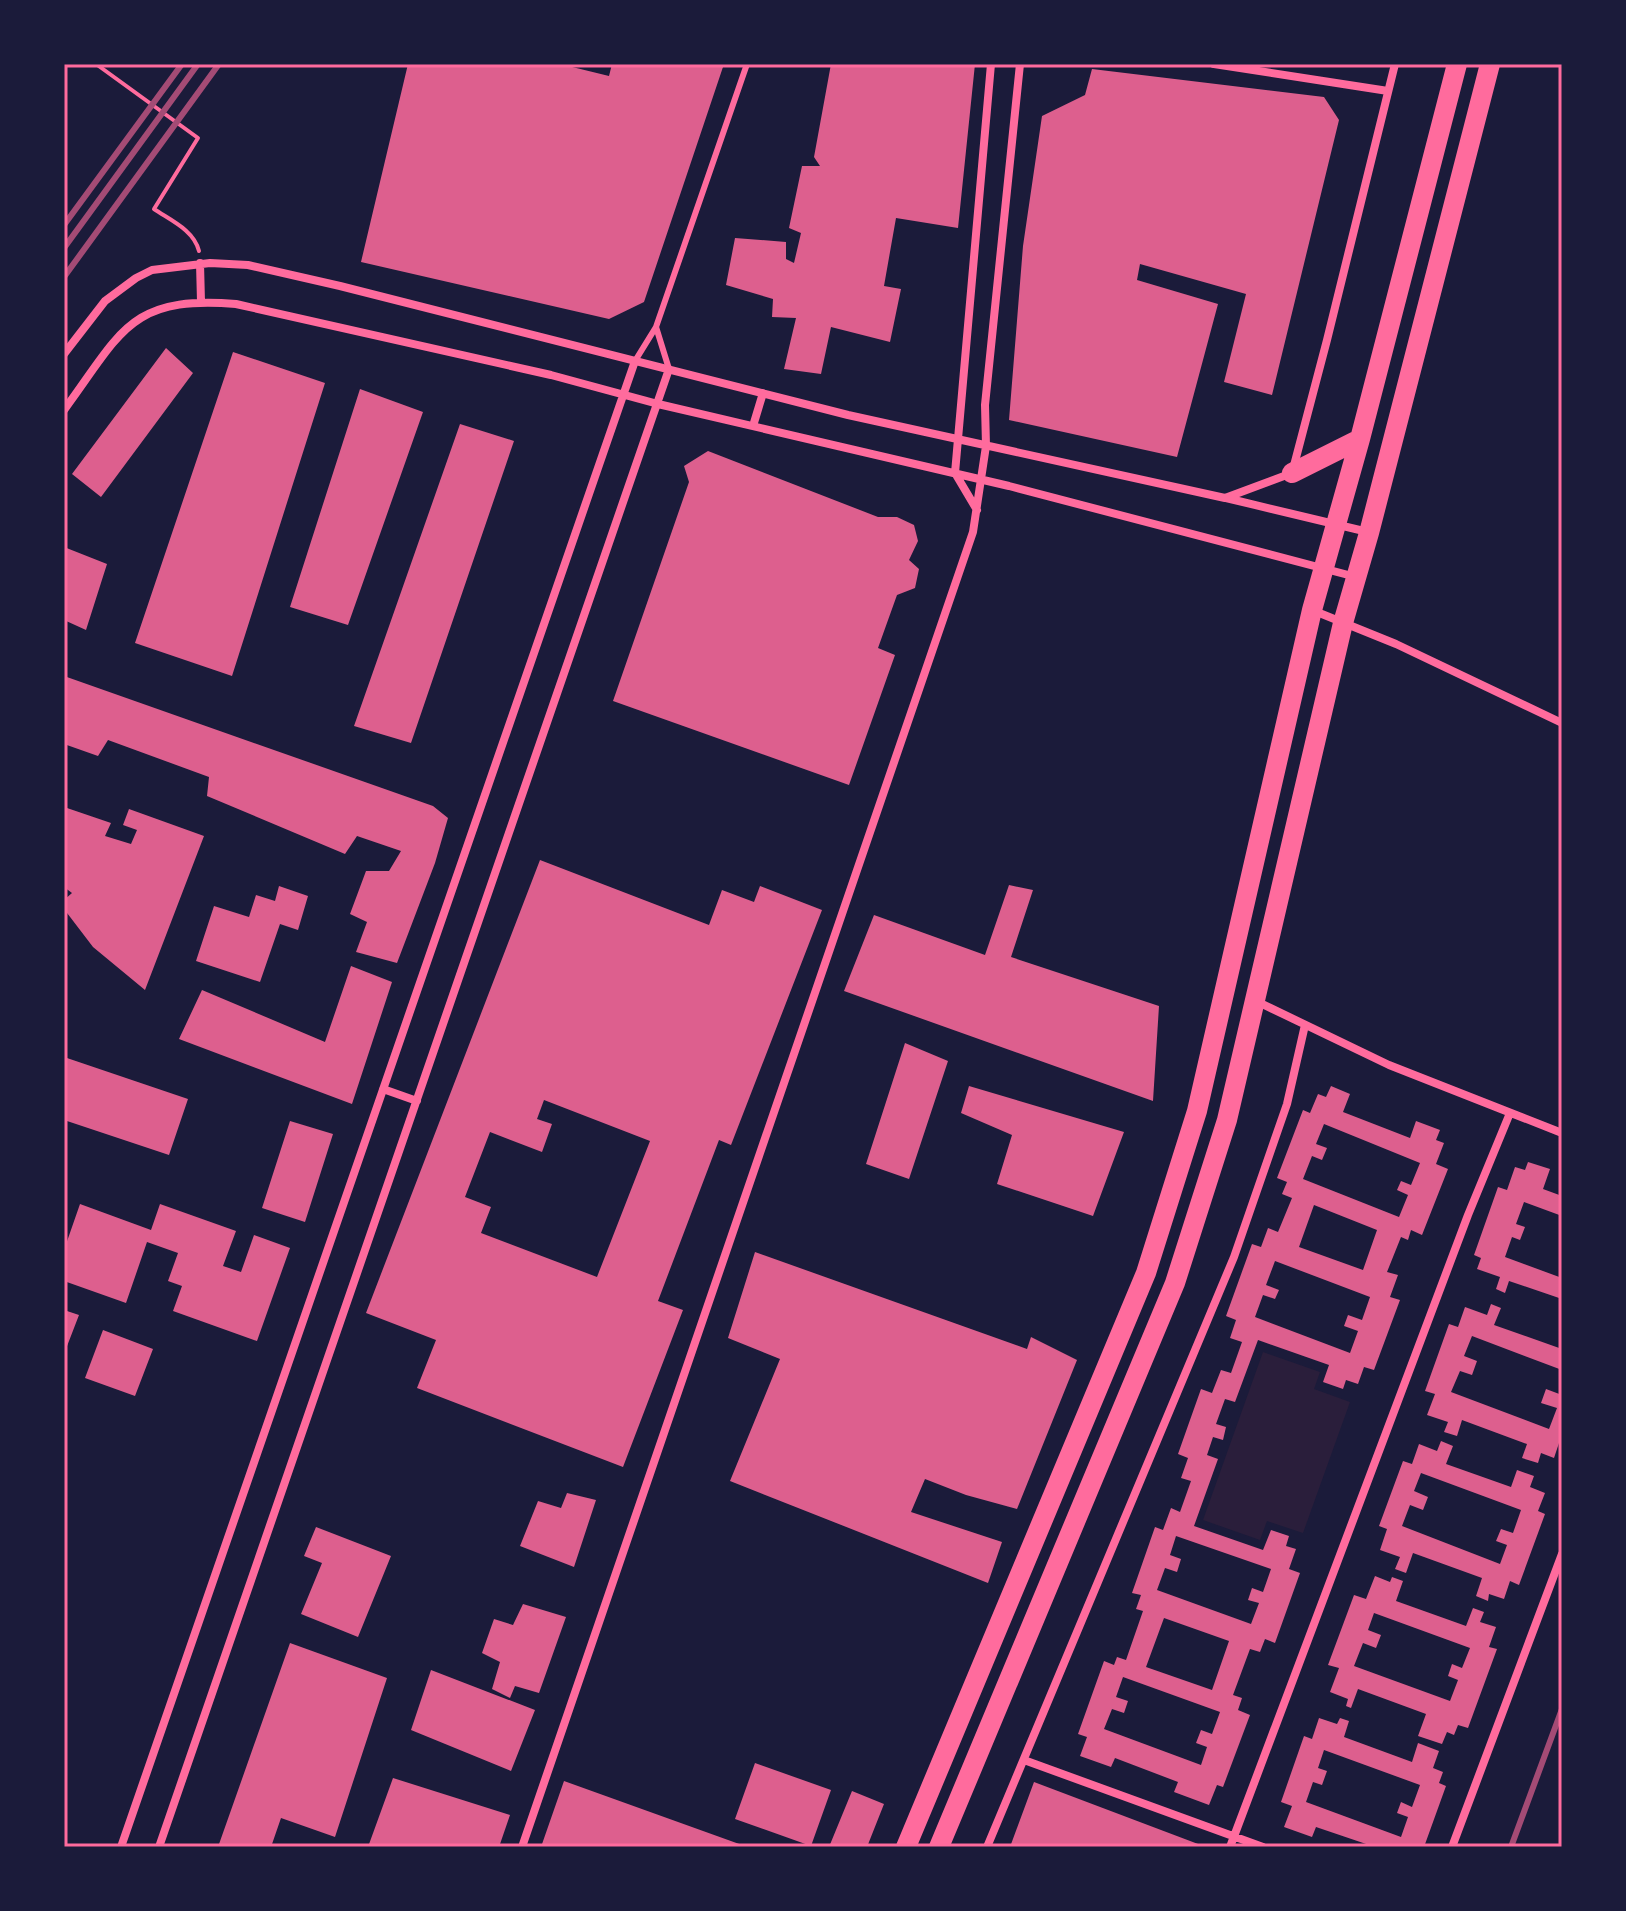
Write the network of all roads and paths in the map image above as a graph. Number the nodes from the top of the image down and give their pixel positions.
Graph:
1 (96, 64) edge
2 (747, 64) edge
3 (991, 64) edge
4 (1020, 64) edge
5 (1214, 64) edge
6 (1395, 64) edge
7 (1457, 64) edge
8 (1490, 64) edge
9 (1388, 91) junction
10 (200, 263) junction
11 (201, 302) junction
12 (656, 327) junction
13 (64, 354) edge
14 (635, 361) junction
15 (669, 369) junction
16 (763, 393) junction
17 (623, 395) junction
18 (658, 404) junction
19 (64, 410) edge
20 (753, 426) junction
21 (957, 439) junction
22 (1360, 439) junction
23 (986, 446) junction
24 (955, 473) junction
25 (1292, 473) junction
26 (983, 480) junction
27 (1225, 498) junction
28 (978, 510) junction
29 (1336, 524) junction
30 (1369, 533) junction
31 (1324, 568) junction
32 (1357, 577) junction
33 (1312, 610) junction
34 (1343, 623) junction
35 (1562, 723) edge
36 (1256, 1001) junction
37 (1305, 1025) junction
38 (383, 1089) junction
39 (417, 1101) junction
40 (1510, 1113) junction
41 (1562, 1133) edge
42 (1562, 1554) edge
43 (1024, 1760) junction
44 (1234, 1837) junction
45 (121, 1847) edge
46 (159, 1847) edge
47 (522, 1847) edge
48 (906, 1847) edge
49 (939, 1847) edge
50 (987, 1847) edge
51 (1230, 1847) edge
52 (1263, 1847) edge
53 (1452, 1847) edge

1 - 10 path
2 - 12 lane
3 - 21 street
4 - 23 street
5 - 9 street
6 - 9 street
7 - 22 main road
8 - 30 main road
9 - 25 street
10 - 11 street
10 - 13 street
10 - 14 street
11 - 17 street
11 - 19 street
12 - 14 lane
12 - 15 lane
14 - 15 street
14 - 17 street
15 - 16 street
15 - 18 street
16 - 20 street
16 - 21 street
17 - 18 street
17 - 38 street
18 - 20 street
18 - 39 street
20 - 24 street
21 - 23 street
21 - 24 street
22 - 25 main road
22 - 29 main road
23 - 26 street
23 - 27 street
24 - 26 street
24 - 28 street
25 - 27 street
26 - 28 street
26 - 31 street
27 - 29 street
28 - 47 street
29 - 30 street
29 - 31 main road
30 - 32 main road
31 - 32 street
31 - 33 main road
32 - 34 main road
33 - 34 street
33 - 48 main road
34 - 35 street
34 - 36 main road
36 - 37 street
36 - 49 main road
37 - 40 street
37 - 43 street
38 - 39 street
38 - 45 street
39 - 46 street
40 - 41 street
40 - 44 street
42 - 53 street
43 - 44 street
43 - 50 street
44 - 51 street
44 - 52 street

